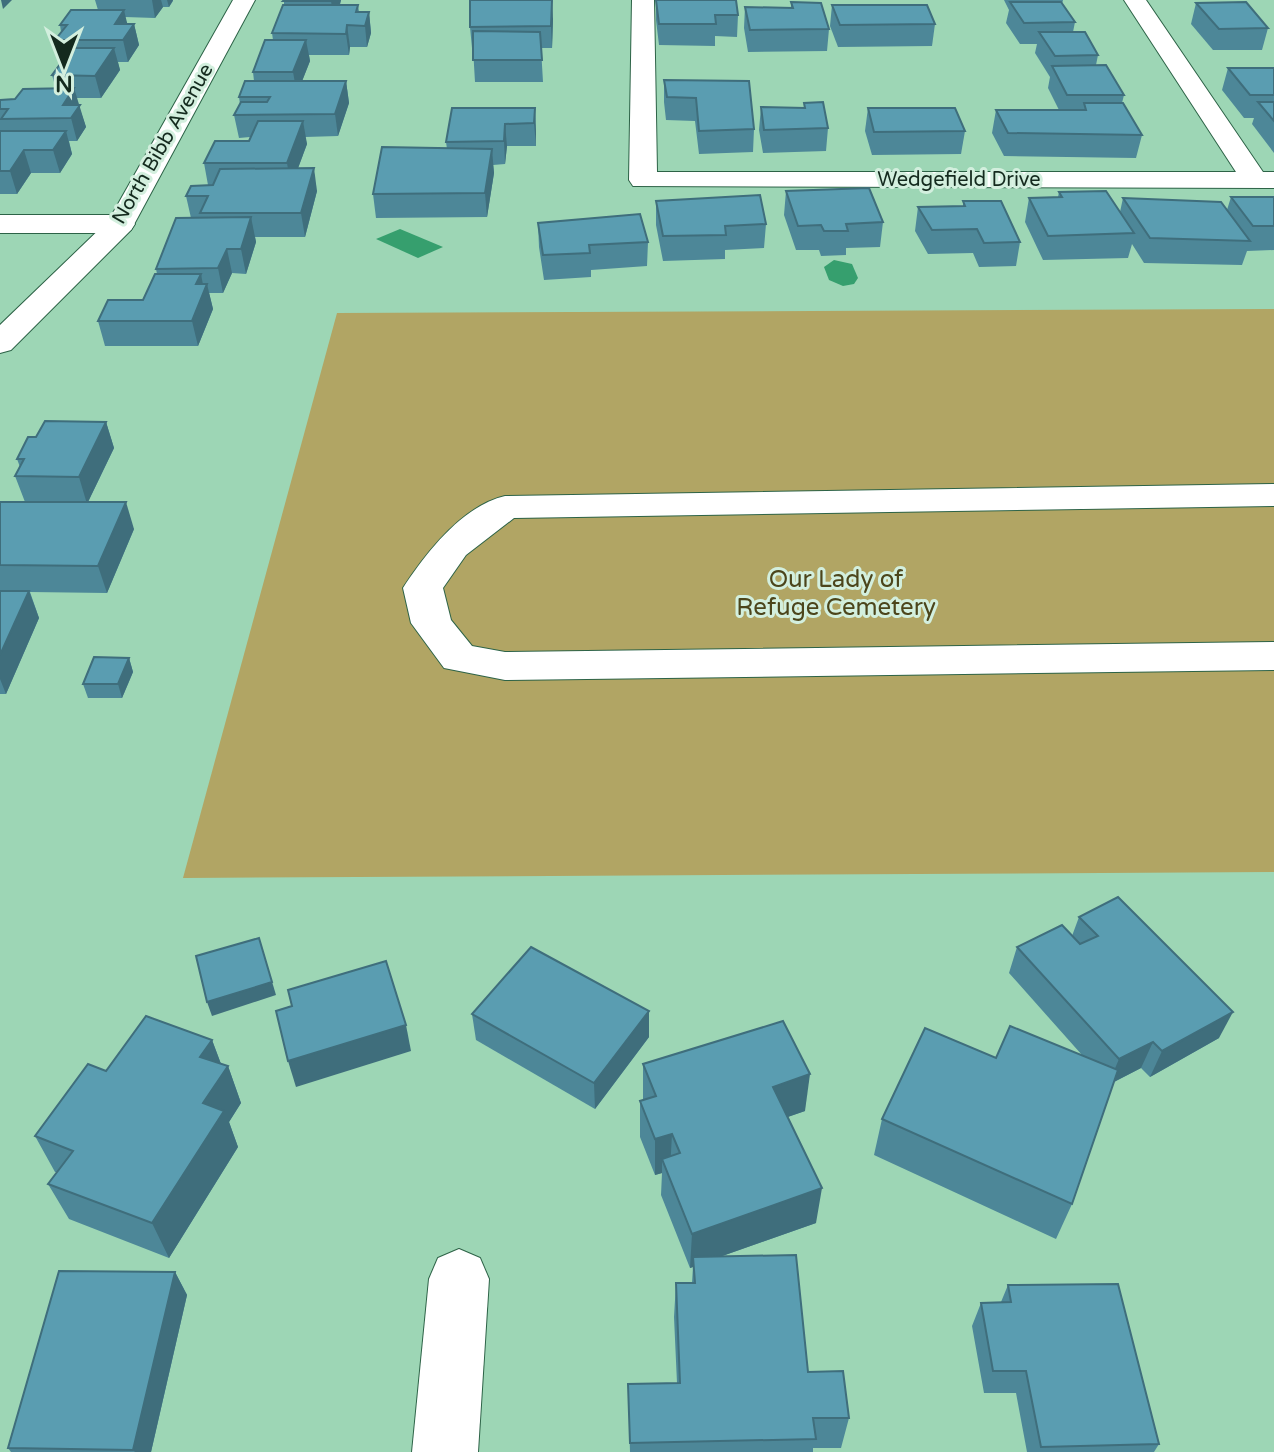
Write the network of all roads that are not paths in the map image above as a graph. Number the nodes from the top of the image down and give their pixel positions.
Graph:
1 (244, 0) edge
2 (643, 0) edge
3 (1135, 0) edge
4 (1264, 180) edge
5 (0, 224) edge
6 (121, 224) junction
7 (0, 343) edge
8 (1274, 495) edge
9 (1274, 656) edge
10 (459, 1279) dead end
11 (445, 1452) edge

1 - 6 street, North Bibb Avenue
2 - 4 street, Wedgefield Drive
3 - 4 street
5 - 6 street
6 - 7 street, North Bibb Avenue
8 - 9 street
10 - 11 street

